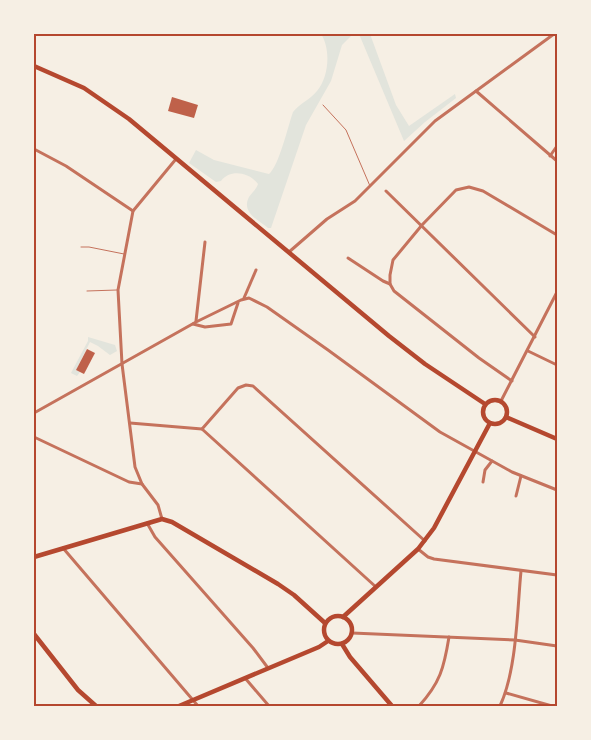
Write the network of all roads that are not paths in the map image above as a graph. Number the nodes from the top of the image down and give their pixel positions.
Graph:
1 (554, 34) edge
2 (34, 66) edge
3 (476, 91) junction
4 (323, 105) dead end
5 (557, 146) edge
6 (34, 149) edge
7 (550, 156) junction
8 (176, 159) junction
9 (557, 161) edge
10 (371, 186) junction
11 (386, 191) dead end
12 (133, 211) junction
13 (422, 225) junction
14 (557, 235) edge
15 (205, 242) dead end
16 (81, 247) dead end
17 (289, 252) junction
18 (124, 254) junction
19 (348, 258) dead end
20 (256, 270) dead end
21 (390, 284) junction
22 (118, 290) junction
23 (87, 291) dead end
24 (557, 292) edge
25 (244, 299) junction
26 (555, 301) edge
27 (238, 302) junction
28 (195, 323) junction
29 (535, 337) junction
30 (528, 351) junction
31 (122, 364) junction
32 (557, 365) edge
33 (512, 381) junction
34 (501, 401) junction
35 (485, 404) junction
36 (34, 413) edge
37 (506, 417) junction
38 (130, 423) junction
39 (490, 423) junction
40 (202, 429) junction
41 (34, 437) edge
42 (557, 439) edge
43 (474, 451) junction
44 (492, 461) junction
45 (521, 476) junction
46 (483, 482) dead end
47 (142, 484) junction
48 (557, 490) edge
49 (516, 496) dead end
50 (162, 519) junction
51 (147, 524) junction
52 (424, 541) junction
53 (63, 548) junction
54 (418, 549) junction
55 (34, 557) edge
56 (521, 571) junction
57 (557, 576) edge
58 (376, 587) junction
59 (343, 617) junction
60 (326, 623) junction
61 (352, 633) junction
62 (34, 634) edge
63 (449, 637) junction
64 (515, 640) junction
65 (328, 641) junction
66 (342, 644) junction
67 (557, 646) edge
68 (268, 668) junction
69 (245, 678) junction
70 (506, 693) junction
71 (193, 700) junction
72 (96, 706) edge
73 (179, 706) edge
74 (198, 706) edge
75 (269, 706) edge
76 (392, 706) edge
77 (419, 706) edge
78 (500, 706) edge
79 (552, 706) edge

1 - 3 street
2 - 8 main road
3 - 7 street
3 - 10 street
4 - 10 lane
5 - 7 street
6 - 12 street
7 - 9 street
8 - 12 street
8 - 17 main road
10 - 17 street
11 - 13 street
12 - 18 street
13 - 14 street
13 - 21 street
13 - 29 street
15 - 28 street
16 - 18 lane
17 - 35 main road
18 - 22 street
19 - 21 street
20 - 25 street
21 - 33 street
22 - 23 lane
22 - 31 street
24 - 26 street
25 - 27 street
25 - 43 street
26 - 29 street
27 - 28 street
27 - 28 street
28 - 31 street
29 - 30 street
30 - 32 street
30 - 33 street
31 - 36 street
31 - 38 street
33 - 34 street
34 - 35 main road
34 - 37 main road
35 - 39 main road
37 - 39 main road
37 - 42 main road
38 - 40 street
38 - 47 street
39 - 43 main road
40 - 52 street
40 - 58 street
41 - 47 street
43 - 44 street
43 - 52 main road
44 - 45 street
44 - 46 street
45 - 48 street
45 - 49 street
47 - 50 street
50 - 51 main road
50 - 60 main road
51 - 53 main road
51 - 68 street
52 - 54 main road
53 - 55 main road
53 - 71 street
54 - 56 street
54 - 58 main road
56 - 57 street
56 - 64 street
58 - 59 main road
59 - 60 main road
59 - 61 main road
60 - 65 main road
61 - 63 street
61 - 66 main road
62 - 72 main road
63 - 64 street
63 - 77 street
64 - 67 street
64 - 70 street
65 - 66 main road
65 - 68 main road
66 - 76 main road
68 - 69 main road
69 - 71 main road
69 - 75 street
70 - 78 street
70 - 79 street
71 - 73 main road
71 - 74 street

